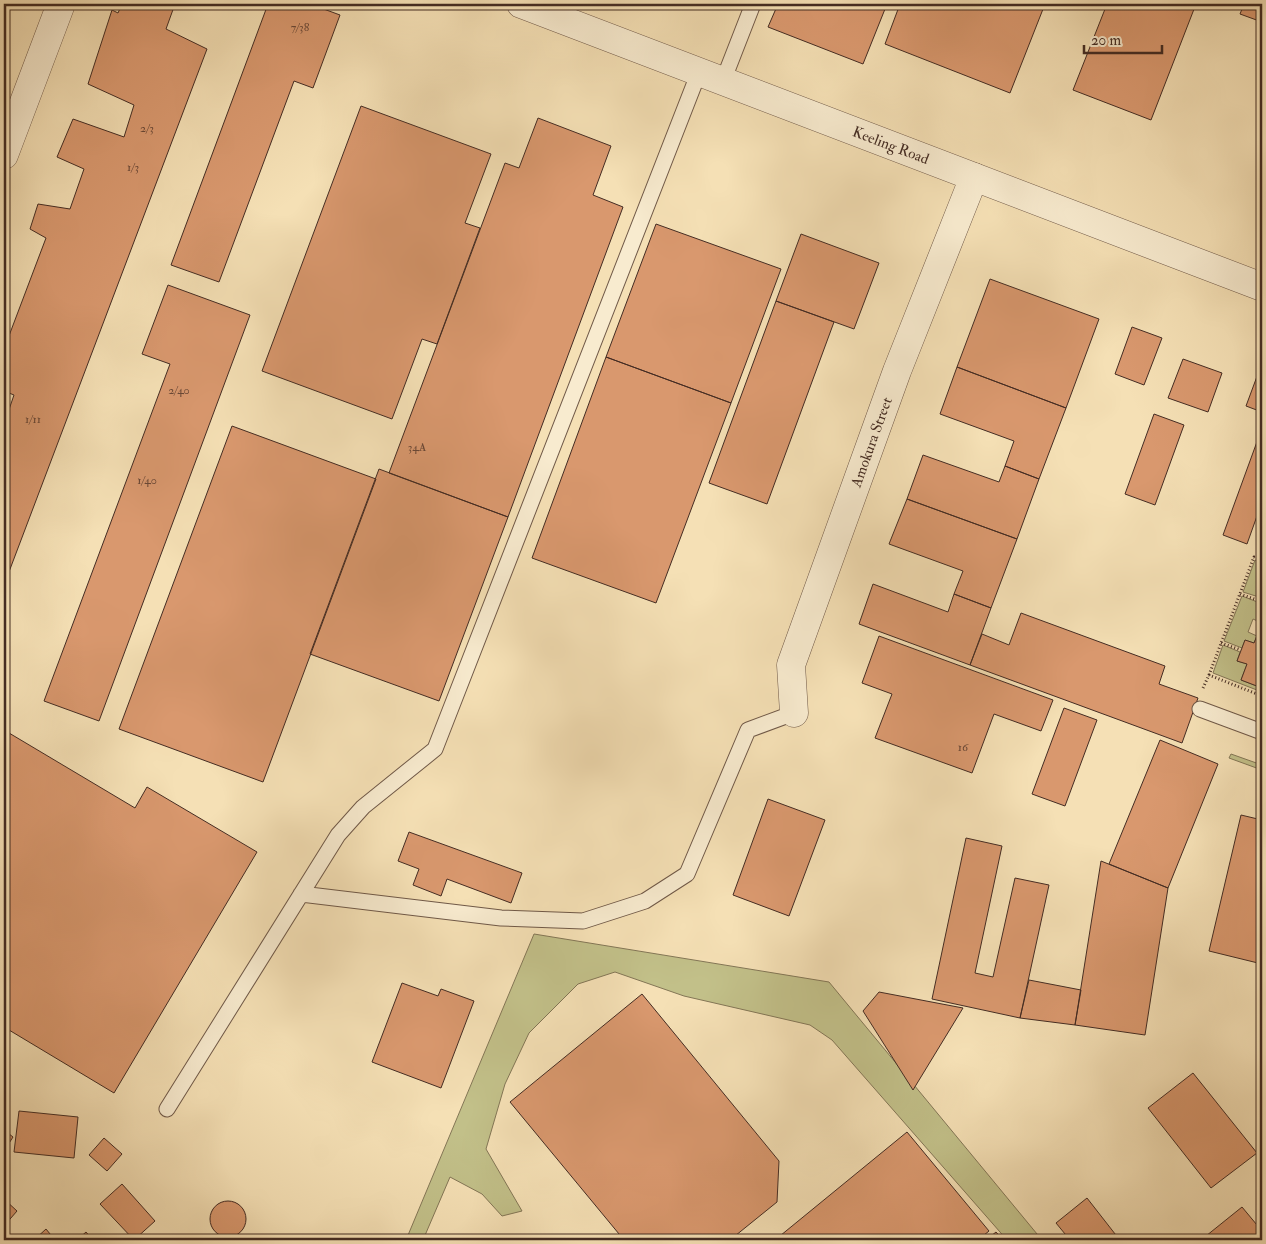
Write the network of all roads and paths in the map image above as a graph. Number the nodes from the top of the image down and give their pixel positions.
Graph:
1 (61, 4) edge
2 (521, 4) edge
3 (753, 4) edge
4 (711, 76) junction
5 (4, 156) edge
6 (974, 177) junction
7 (1262, 287) edge
8 (1262, 560) edge
9 (1240, 594) junction
10 (1260, 601) dead end
11 (1221, 643) junction
12 (1241, 650) dead end
13 (1209, 675) junction
14 (1262, 696) edge
15 (1200, 709) joint
16 (794, 713) joint
17 (1262, 732) edge
18 (301, 894) junction
19 (167, 1109) dead end

1 - 5 street
2 - 4 street, Keeling Road
3 - 4 lane
4 - 6 street, Keeling Road
4 - 18 lane
6 - 7 street, Keeling Road
6 - 16 street, Amokura Street
8 - 9 path
9 - 10 path
9 - 11 path
11 - 12 path
11 - 13 path
13 - 14 path
13 - 15 path
15 - 17 lane
16 - 18 lane
18 - 19 lane

